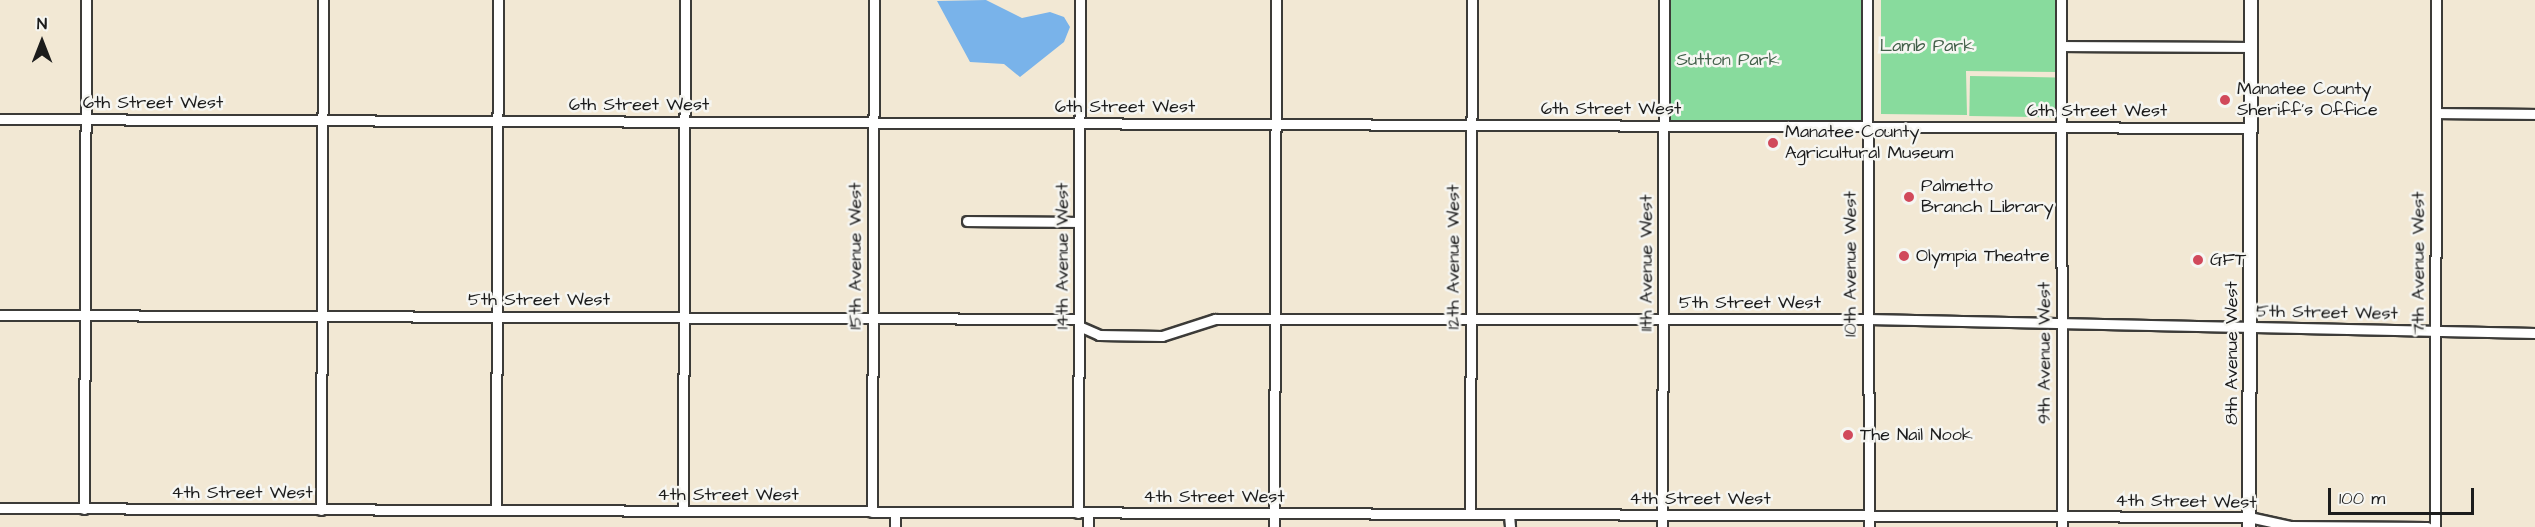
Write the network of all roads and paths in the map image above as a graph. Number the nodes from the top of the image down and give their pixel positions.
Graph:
1 (86, 0) edge
2 (323, 0) edge
3 (498, 0) edge
4 (686, 0) edge
5 (874, 0) edge
6 (1080, 0) edge
7 (1276, 0) edge
8 (1472, 0) edge
9 (1664, 0) edge
10 (1867, 0) edge
11 (2061, 0) edge
12 (2251, 0) edge
13 (2436, 0) edge
14 (2061, 46) junction
15 (2251, 47) junction
16 (2436, 113) junction
17 (2535, 114) edge
18 (0, 119) edge
19 (86, 120) junction
20 (323, 120) junction
21 (498, 121) junction
22 (685, 122) junction
23 (873, 123) junction
24 (1080, 124) junction
25 (1275, 124) junction
26 (1471, 125) junction
27 (1664, 126) junction
28 (1867, 127) junction
29 (2061, 128) junction
30 (2250, 128) junction
31 (967, 221) dead end
32 (1079, 222) junction
33 (0, 315) edge
34 (85, 315) junction
35 (322, 316) junction
36 (497, 317) junction
37 (684, 317) junction
38 (873, 318) junction
39 (1275, 318) junction
40 (1471, 319) junction
41 (1868, 319) junction
42 (1663, 320) junction
43 (2062, 321) junction
44 (1079, 322) junction
45 (2250, 328) junction
46 (2435, 332) junction
47 (2535, 333) edge
48 (0, 508) edge
49 (84, 509) junction
50 (321, 510) junction
51 (496, 510) junction
52 (683, 511) junction
53 (872, 512) junction
54 (895, 512) junction
55 (1083, 513) junction
56 (1274, 514) junction
57 (1470, 514) junction
58 (1509, 514) junction
59 (1662, 515) junction
60 (1869, 516) junction
61 (2062, 522) edge
62 (2249, 522) edge
63 (895, 527) edge
64 (1088, 527) edge
65 (1274, 527) edge
66 (1510, 527) edge
67 (1662, 527) edge
68 (1869, 527) edge
69 (2427, 527) edge
70 (2435, 527) edge

1 - 19 street
2 - 20 street
3 - 21 street
4 - 22 street
5 - 23 street, 15th Avenue West
6 - 24 street, 14th Avenue West
7 - 25 street
8 - 26 street, 12th Avenue West
9 - 27 street, 11th Avenue West
10 - 28 street, 10th Avenue West
11 - 14 street, 9th Avenue West
12 - 15 main road, 8th Avenue West
13 - 16 street, 7th Avenue West
14 - 15 street
14 - 29 street, 9th Avenue West
15 - 30 main road, 8th Avenue West
16 - 17 street
16 - 46 street, 7th Avenue West
18 - 19 street, 6th Street West
19 - 20 street, 6th Street West
19 - 34 street
20 - 21 street, 6th Street West
20 - 35 street
21 - 22 street, 6th Street West
21 - 36 street
22 - 23 street, 6th Street West
22 - 37 street
23 - 24 street, 6th Street West
23 - 38 street, 15th Avenue West
24 - 25 street, 6th Street West
24 - 32 street, 14th Avenue West
25 - 26 street, 6th Street West
25 - 39 street
26 - 27 street, 6th Street West
26 - 40 street, 12th Avenue West
27 - 28 street, 6th Street West
27 - 42 street, 11th Avenue West
28 - 29 street, 6th Street West
28 - 41 street, 10th Avenue West
29 - 30 street, 6th Street West
29 - 43 street, 9th Avenue West
30 - 45 main road, 8th Avenue West
31 - 32 street
32 - 44 street, 14th Avenue West
33 - 34 street, 5th Street West
34 - 35 street, 5th Street West
34 - 49 street
35 - 36 street, 5th Street West
35 - 50 street
36 - 37 street, 5th Street West
36 - 51 street
37 - 38 street, 5th Street West
37 - 52 street
38 - 44 street, 5th Street West
38 - 53 street, 15th Avenue West
39 - 40 street, 5th Street West
39 - 44 street, 5th Street West
39 - 56 street
40 - 42 street, 5th Street West
40 - 57 street, 12th Avenue West
41 - 42 street, 5th Street West
41 - 43 street, 5th Street West
41 - 60 street, 10th Avenue West
42 - 59 street, 11th Avenue West
43 - 45 street, 5th Street West
43 - 61 street, 9th Avenue West
44 - 55 street, 14th Avenue West
45 - 46 street, 5th Street West
45 - 62 main road, 8th Avenue West
46 - 47 street, 5th Street West
46 - 70 street, 7th Avenue West
48 - 49 street, 4th Street West
49 - 50 street, 4th Street West
50 - 51 street, 4th Street West
51 - 52 street, 4th Street West
52 - 53 street, 4th Street West
53 - 54 street, 4th Street West
54 - 55 street, 4th Street West
54 - 63 street
55 - 56 street, 4th Street West
55 - 64 street, 14th Avenue West
56 - 57 street, 4th Street West
56 - 65 street
57 - 58 street, 4th Street West
58 - 59 street, 4th Street West
58 - 66 street
59 - 60 street, 4th Street West
59 - 67 street, 11th Avenue West
60 - 61 street, 4th Street West
60 - 68 street, 10th Avenue West
61 - 62 street, 4th Street West
62 - 69 street, 4th Street West

